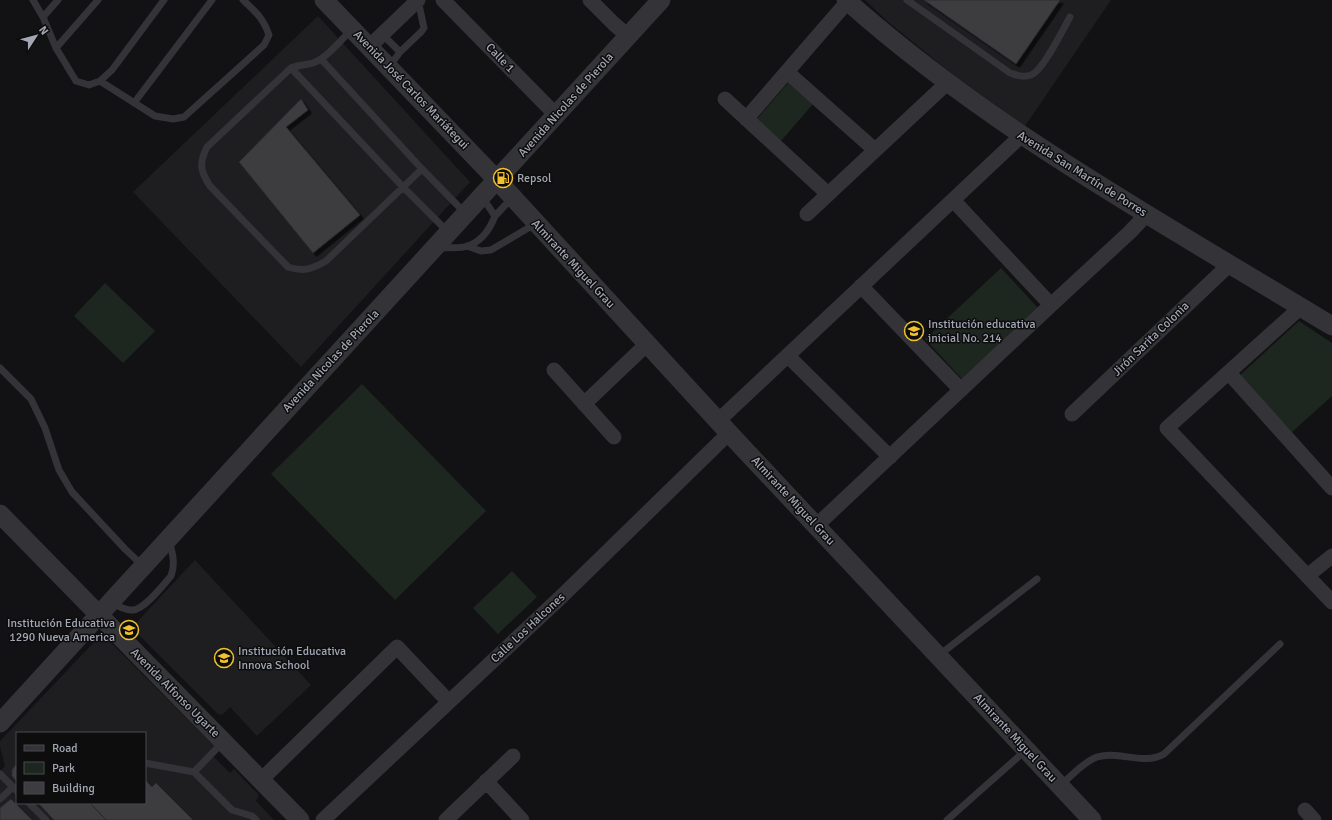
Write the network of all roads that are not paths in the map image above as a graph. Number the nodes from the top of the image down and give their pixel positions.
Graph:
1 (33, 0) edge
2 (58, 0) edge
3 (98, 0) edge
4 (164, 0) edge
5 (212, 0) edge
6 (243, 0) edge
7 (324, 0) edge
8 (418, 0) edge
9 (443, 0) edge
10 (590, 0) edge
11 (661, 0) edge
12 (906, 0) edge
13 (847, 1) edge
14 (43, 17) junction
15 (1070, 17) dead end
16 (352, 29) junction
17 (628, 36) junction
18 (375, 41) junction
19 (56, 48) junction
20 (321, 60) junction
21 (394, 60) junction
22 (291, 68) junction
23 (787, 72) junction
24 (100, 81) junction
25 (947, 83) junction
26 (724, 99) dead end
27 (134, 103) junction
28 (556, 116) junction
29 (746, 119) junction
30 (1021, 136) junction
31 (875, 150) junction
32 (422, 169) junction
33 (497, 180) junction
34 (403, 186) junction
35 (828, 194) junction
36 (482, 197) junction
37 (512, 198) junction
38 (953, 200) junction
39 (466, 214) junction
40 (807, 214) dead end
41 (1146, 215) junction
42 (495, 216) junction
43 (536, 224) junction
44 (449, 233) junction
45 (467, 246) junction
46 (435, 248) junction
47 (1230, 264) junction
48 (861, 286) junction
49 (1050, 305) junction
50 (1301, 307) junction
51 (1332, 326) edge
52 (647, 344) junction
53 (788, 356) junction
54 (0, 368) edge
55 (554, 370) dead end
56 (1229, 373) junction
57 (961, 390) junction
58 (584, 404) junction
59 (1072, 414) dead end
60 (724, 427) junction
61 (614, 437) dead end
62 (890, 457) junction
63 (1332, 488) edge
64 (0, 514) edge
65 (816, 526) junction
66 (169, 538) junction
67 (1332, 556) edge
68 (143, 566) junction
69 (1307, 576) junction
70 (1037, 579) dead end
71 (1332, 602) edge
72 (104, 608) junction
73 (1280, 644) dead end
74 (938, 656) junction
75 (449, 702) junction
76 (0, 723) edge
77 (223, 741) junction
78 (1026, 749) junction
79 (512, 756) dead end
80 (146, 763) edge
81 (194, 772) junction
82 (0, 774) edge
83 (261, 780) junction
84 (486, 781) junction
85 (1059, 785) junction
86 (15, 789) edge
87 (0, 799) edge
88 (30, 804) edge
89 (46, 820) edge
90 (256, 820) edge
91 (300, 820) edge
92 (323, 820) edge
93 (446, 820) edge
94 (522, 820) edge
95 (947, 820) edge
96 (1092, 820) edge

1 - 14 lane
2 - 14 lane
3 - 19 lane
4 - 24 lane
5 - 27 lane
6 - 27 lane
7 - 16 street, Avenida José Carlos Mariátegui
8 - 18 street
8 - 21 lane
9 - 28 street, Calle 1
10 - 17 street
11 - 17 street, Avenida Nicolas de Pierola
12 - 15 lane
13 - 23 street
13 - 25 street, Avenida San Martín de Porres
14 - 19 lane
16 - 18 street, Avenida José Carlos Mariátegui
16 - 20 lane
17 - 28 street, Avenida Nicolas de Pierola
18 - 21 street, Avenida José Carlos Mariátegui
19 - 24 lane
20 - 22 lane
20 - 32 lane
21 - 33 street, Avenida José Carlos Mariátegui
22 - 34 lane
22 - 34 lane
23 - 29 street
23 - 31 street
24 - 27 lane
25 - 30 street, Avenida San Martín de Porres
25 - 31 street
26 - 29 street
28 - 33 street, Avenida Nicolas de Pierola
29 - 35 street
30 - 38 street, Calle Los Halcones
30 - 41 street, Avenida San Martín de Porres
31 - 35 street
32 - 34 lane
32 - 39 lane
33 - 36 street, Avenida Nicolas de Pierola
33 - 37 street, Almirante Miguel Grau
34 - 44 lane
35 - 40 street
36 - 39 street, Avenida Nicolas de Pierola
36 - 42 lane
37 - 42 lane
37 - 43 street, Almirante Miguel Grau
38 - 48 street, Calle Los Halcones
38 - 49 street
39 - 44 street, Avenida Nicolas de Pierola
41 - 47 street, Avenida San Martín de Porres
41 - 49 street
42 - 45 lane
43 - 45 lane
43 - 52 street, Almirante Miguel Grau
44 - 46 street, Avenida Nicolas de Pierola
45 - 46 lane
46 - 66 street, Avenida Nicolas de Pierola
47 - 50 street, Avenida San Martín de Porres
47 - 59 street, Jirón Sarita Colonia
48 - 53 street, Calle Los Halcones
48 - 57 street
49 - 57 street
50 - 51 street, Avenida San Martín de Porres
50 - 56 street
52 - 58 street
52 - 60 street, Almirante Miguel Grau
53 - 60 street, Calle Los Halcones
53 - 62 street
54 - 68 lane
55 - 58 street
56 - 63 street
56 - 69 street
57 - 62 street
58 - 61 street
60 - 65 street, Almirante Miguel Grau
60 - 75 street, Calle Los Halcones
62 - 65 street
64 - 72 street, Avenida Alfonso Ugarte
65 - 74 street, Almirante Miguel Grau
66 - 68 street, Avenida Nicolas de Pierola
66 - 72 lane
67 - 69 street
68 - 72 street, Avenida Nicolas de Pierola
69 - 71 street
70 - 74 lane
72 - 76 street, Avenida Nicolas de Pierola
72 - 77 street, Avenida Alfonso Ugarte
73 - 85 lane
74 - 78 street, Almirante Miguel Grau
75 - 83 street
75 - 92 street, Calle Los Halcones
77 - 81 lane
77 - 83 street, Avenida Alfonso Ugarte
78 - 85 street, Almirante Miguel Grau
78 - 95 lane
79 - 84 street
80 - 81 lane
81 - 90 lane
82 - 86 lane
83 - 91 street, Avenida Alfonso Ugarte
84 - 93 street
84 - 94 street
85 - 96 street, Almirante Miguel Grau
86 - 87 lane
88 - 89 lane

